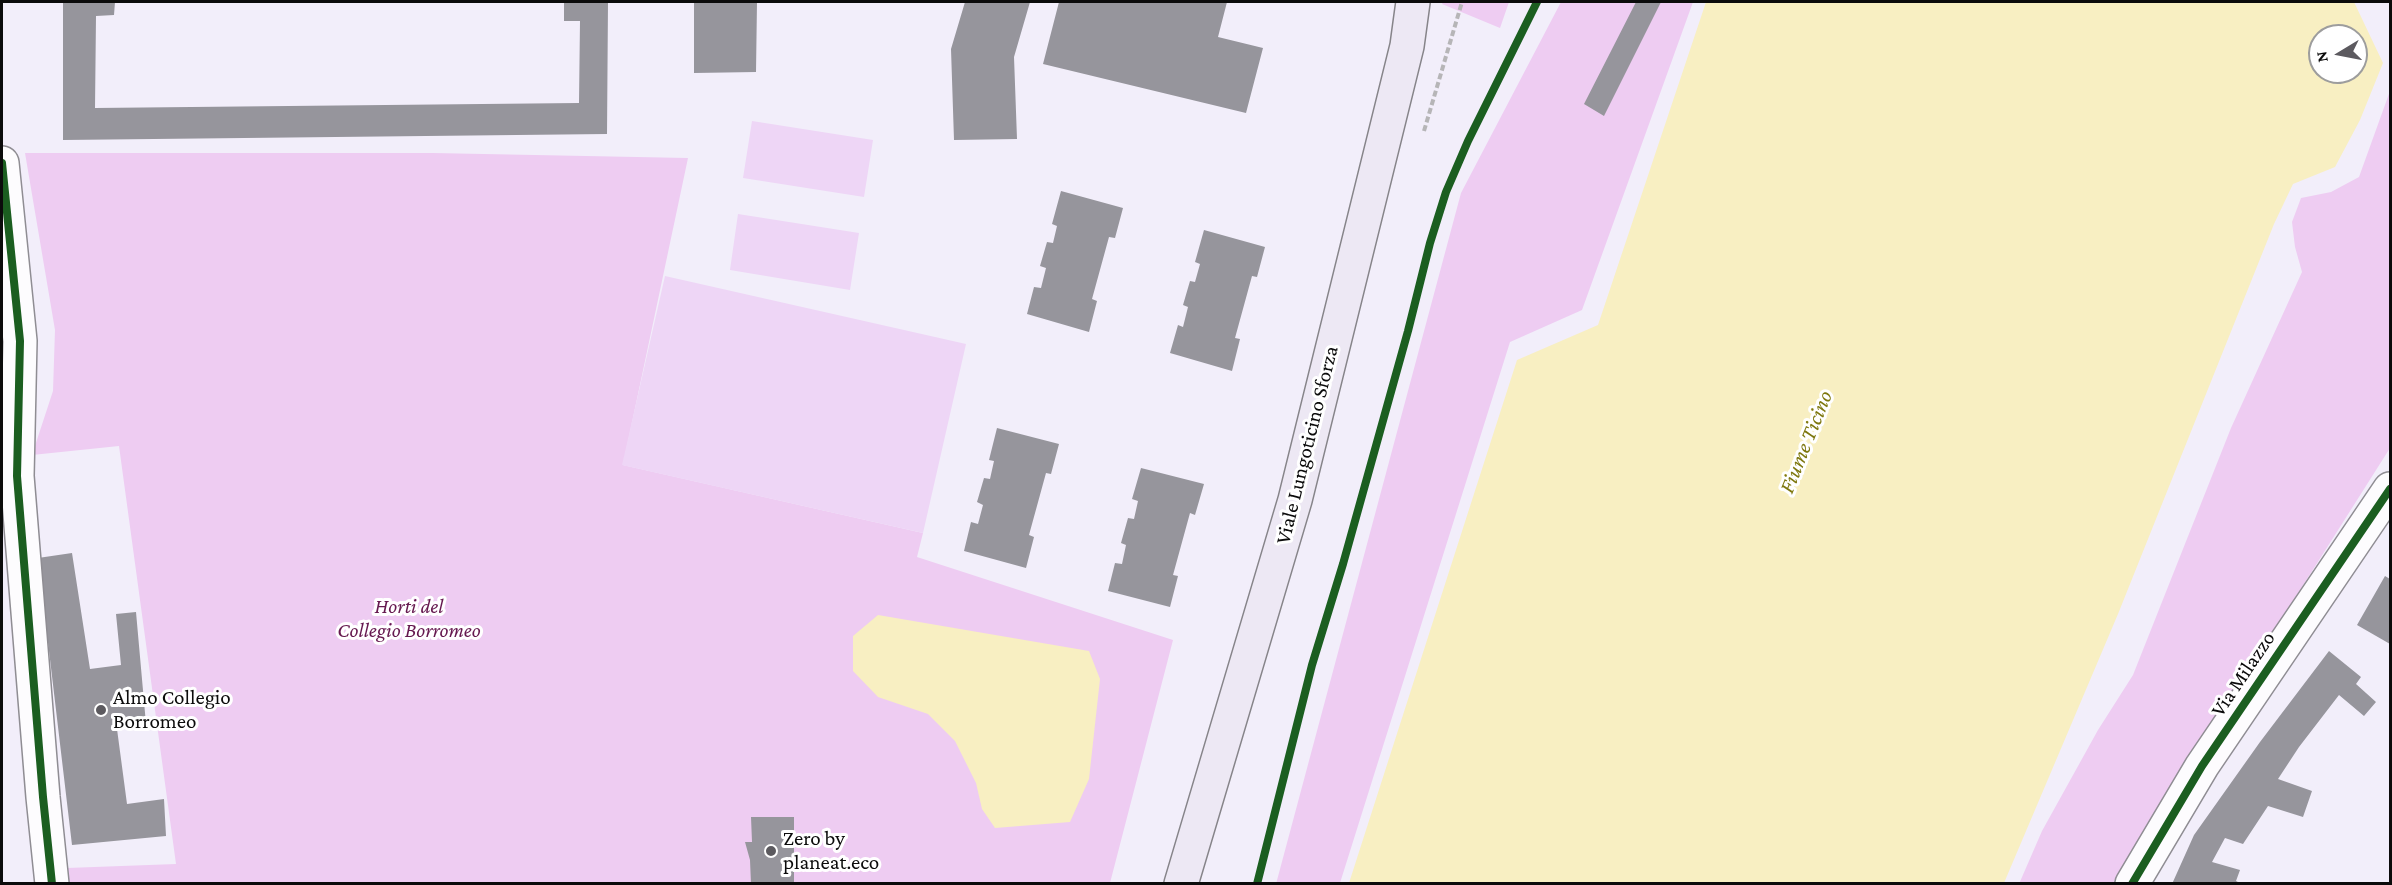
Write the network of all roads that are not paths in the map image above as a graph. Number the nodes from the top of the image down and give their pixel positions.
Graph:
1 (1413, 2) edge
2 (2, 164) edge
3 (9, 477) edge
4 (2391, 489) edge
5 (52, 884) edge
6 (1181, 884) edge
7 (2132, 884) edge

1 - 6 main road, Viale Lungoticino Sforza
2 - 3 street
3 - 5 street
4 - 7 street, Via Milazzo

